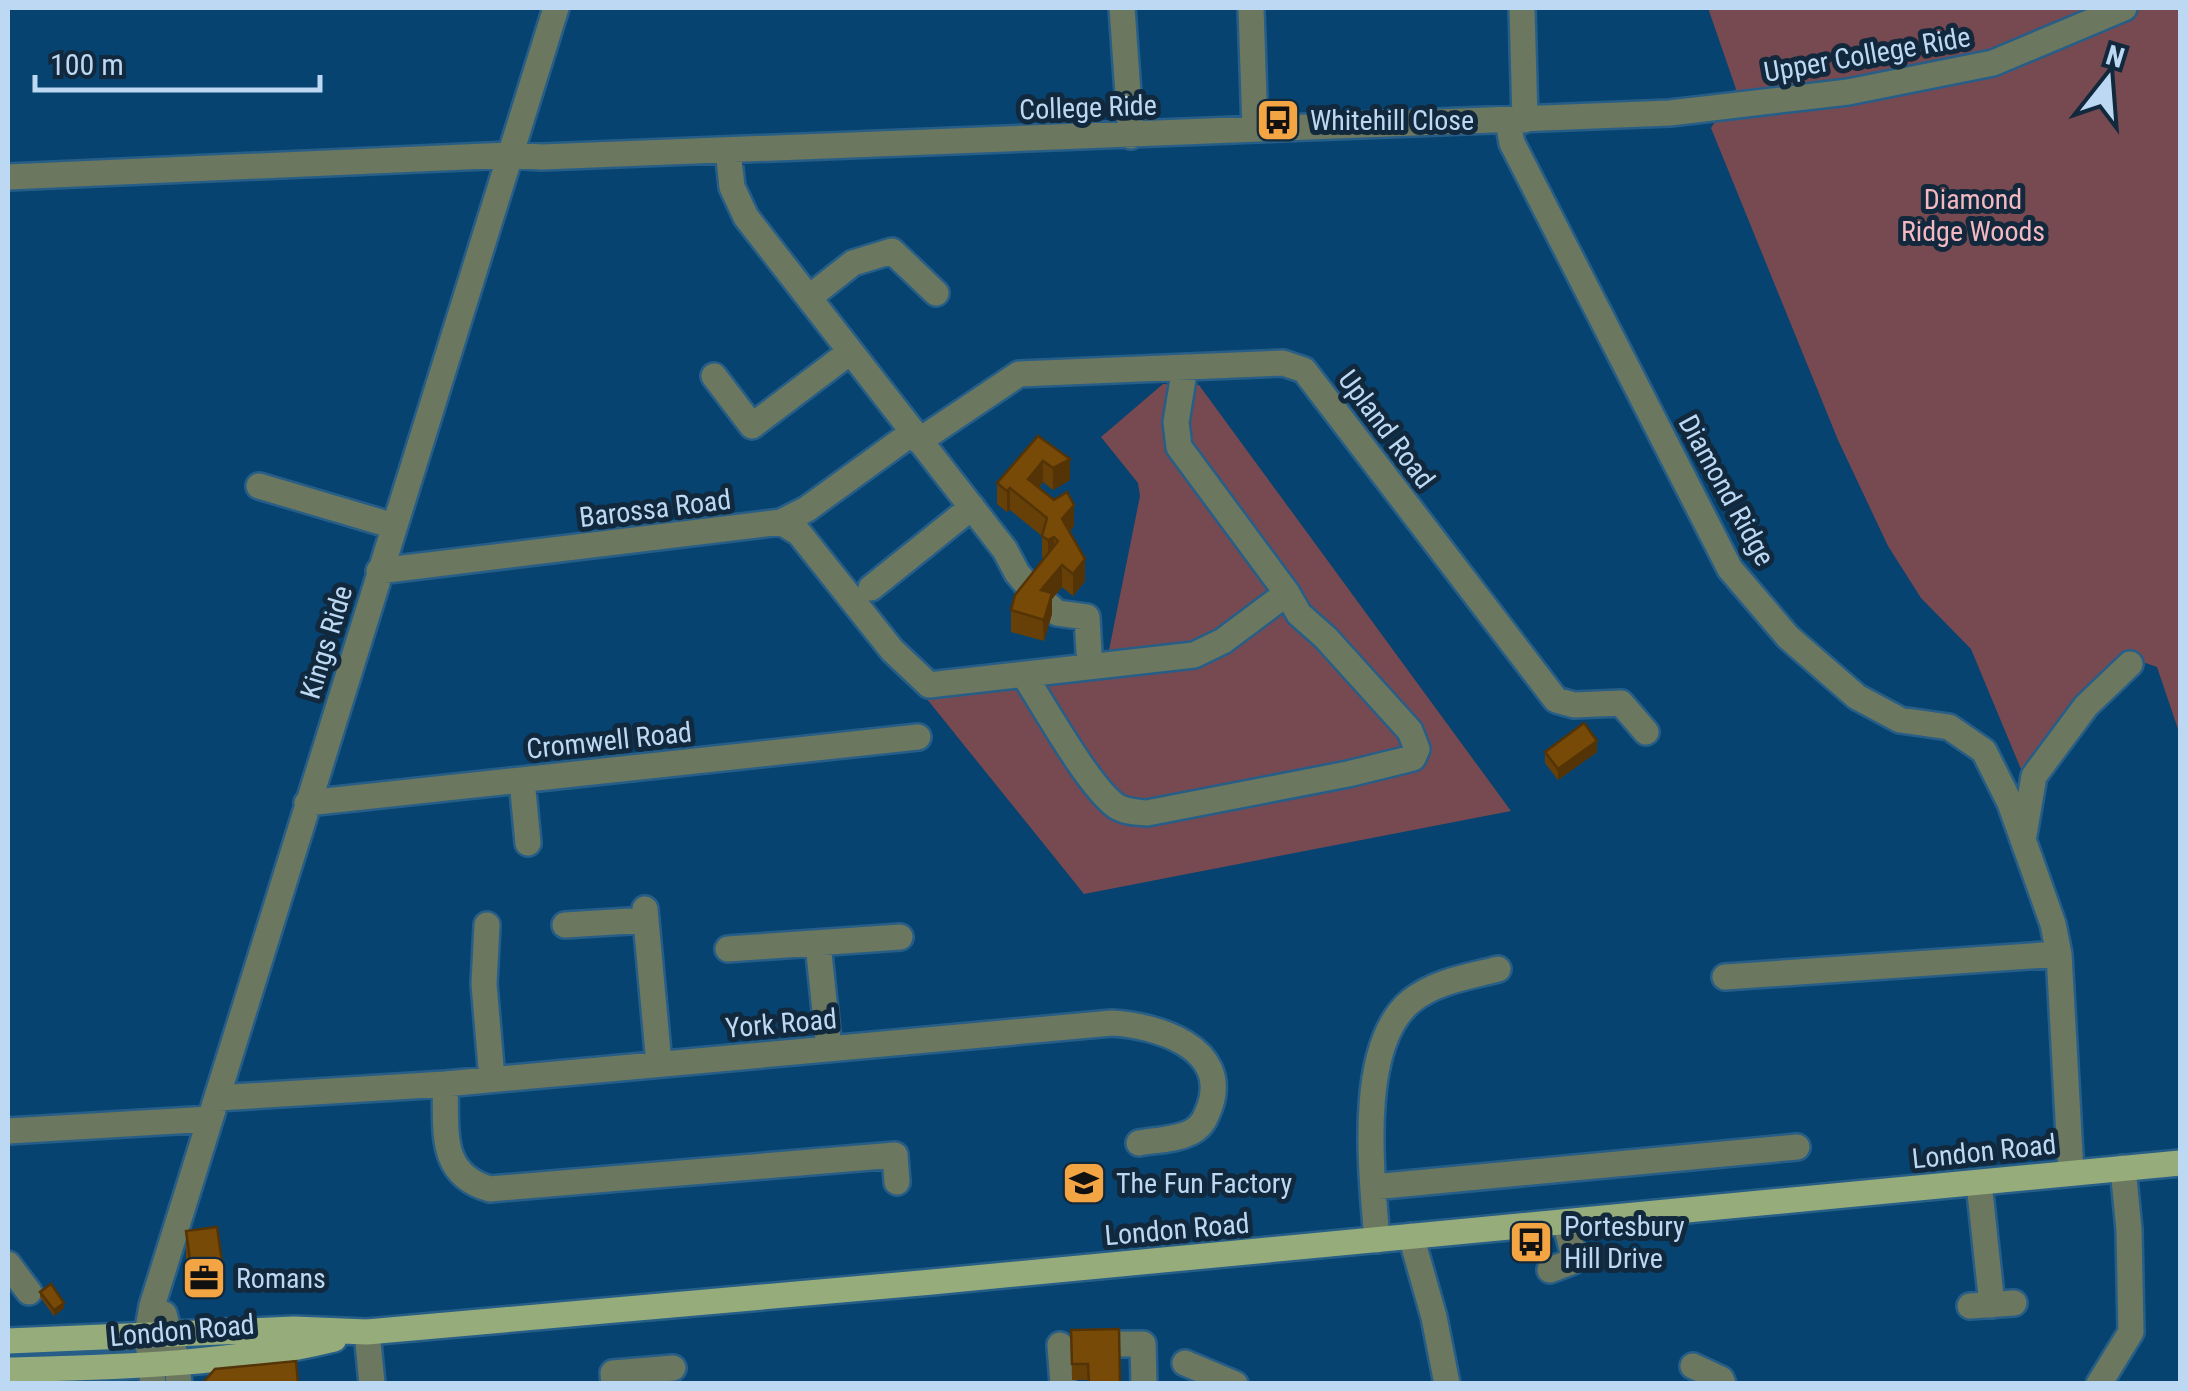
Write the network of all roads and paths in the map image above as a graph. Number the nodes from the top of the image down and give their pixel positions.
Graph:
1 (556, 8) edge
2 (1122, 8) edge
3 (1251, 8) edge
4 (1522, 8) edge
5 (2124, 8) edge
6 (1670, 113) joint
7 (1517, 121) junction
8 (1255, 129) junction
9 (1130, 136) junction
10 (728, 150) junction
11 (509, 155) junction
12 (8, 177) edge
13 (936, 293) dead end
14 (811, 296) junction
15 (850, 352) junction
16 (1185, 367) junction
17 (714, 376) dead end
18 (916, 437) junction
19 (260, 486) dead end
20 (972, 506) junction
21 (781, 522) junction
22 (394, 526) junction
23 (379, 571) junction
24 (871, 588) dead end
25 (1287, 593) junction
26 (1089, 652) dead end
27 (2130, 664) dead end
28 (1024, 675) junction
29 (1646, 732) dead end
30 (918, 737) dead end
31 (522, 780) junction
32 (307, 803) junction
33 (2024, 840) junction
34 (528, 844) dead end
35 (486, 925) dead end
36 (565, 925) dead end
37 (900, 937) dead end
38 (818, 944) junction
39 (728, 949) dead end
40 (2059, 954) junction
41 (1498, 969) dead end
42 (1725, 977) dead end
43 (828, 1049) junction
44 (659, 1064) junction
45 (492, 1079) junction
46 (445, 1084) junction
47 (214, 1109) junction
48 (8, 1131) edge
49 (1139, 1143) dead end
50 (1797, 1147) dead end
51 (2180, 1163) edge
52 (2124, 1168) junction
53 (2071, 1173) junction
54 (896, 1182) dead end
55 (1978, 1182) junction
56 (1372, 1187) junction
57 (1565, 1222) junction
58 (1412, 1236) junction
59 (1377, 1240) junction
60 (8, 1264) edge
61 (1550, 1270) dead end
62 (29, 1292) dead end
63 (1992, 1304) dead end
64 (363, 1332) junction
65 (159, 1334) junction
66 (8, 1341) edge
67 (1119, 1344) edge
68 (1060, 1345) dead end
69 (1185, 1363) dead end
70 (1693, 1366) dead end
71 (673, 1368) dead end
72 (178, 1373) edge
73 (20, 1374) edge
74 (152, 1374) edge
75 (68, 1376) edge
76 (2111, 1378) edge
77 (372, 1384) edge
78 (614, 1384) edge
79 (1063, 1384) edge
80 (1144, 1384) edge
81 (1235, 1384) edge
82 (1446, 1384) edge
83 (1724, 1384) edge

1 - 11 street, Kings Ride
2 - 9 street
3 - 8 street
4 - 7 street, Diamond Ridge
5 - 6 street, Upper College Ride
6 - 7 street, College Ride
7 - 8 street, College Ride
7 - 33 street, Diamond Ridge
8 - 9 street, College Ride
9 - 10 street, College Ride
10 - 11 street, College Ride
10 - 14 street
11 - 12 street, College Ride
11 - 22 street, Kings Ride
13 - 14 street
14 - 15 street
15 - 17 street
15 - 18 street
16 - 18 street, Upland Road
16 - 25 street
16 - 29 street, Upland Road
18 - 20 street
18 - 21 street, Barossa Road
19 - 22 street
20 - 24 street
20 - 26 street
21 - 23 street, Barossa Road
21 - 28 street
22 - 23 street, Kings Ride
23 - 32 street, Kings Ride
25 - 28 street
25 - 28 street
27 - 33 street, Diamond Ridge
30 - 31 street, Cromwell Road
31 - 32 street, Cromwell Road
31 - 34 street
32 - 47 street, Kings Ride
33 - 40 street, Diamond Ridge
35 - 45 street
36 - 44 street
37 - 38 street
38 - 39 street
38 - 43 street
40 - 42 street
40 - 53 street, Diamond Ridge
41 - 56 street
43 - 44 street, York Road
43 - 49 street, York Road
44 - 45 street, York Road
45 - 46 street, York Road
46 - 47 street, York Road
46 - 54 street
47 - 48 street, York Road
47 - 65 street, Kings Ride
50 - 56 street
51 - 52 main road, London Road
52 - 53 main road, London Road
52 - 76 street
53 - 55 main road, London Road
55 - 57 main road, London Road
55 - 63 street
56 - 59 street
57 - 58 main road, London Road
57 - 61 street
58 - 59 main road, London Road
58 - 82 street
59 - 64 main road, London Road
60 - 62 street
64 - 65 main road, London Road
64 - 72 main road, London Road
64 - 77 street
65 - 66 main road, London Road
65 - 72 street
65 - 74 street
67 - 80 street
68 - 79 street
69 - 81 street
70 - 83 street
71 - 78 street
72 - 74 main road, London Road
73 - 75 main road, London Road
74 - 75 main road, London Road

